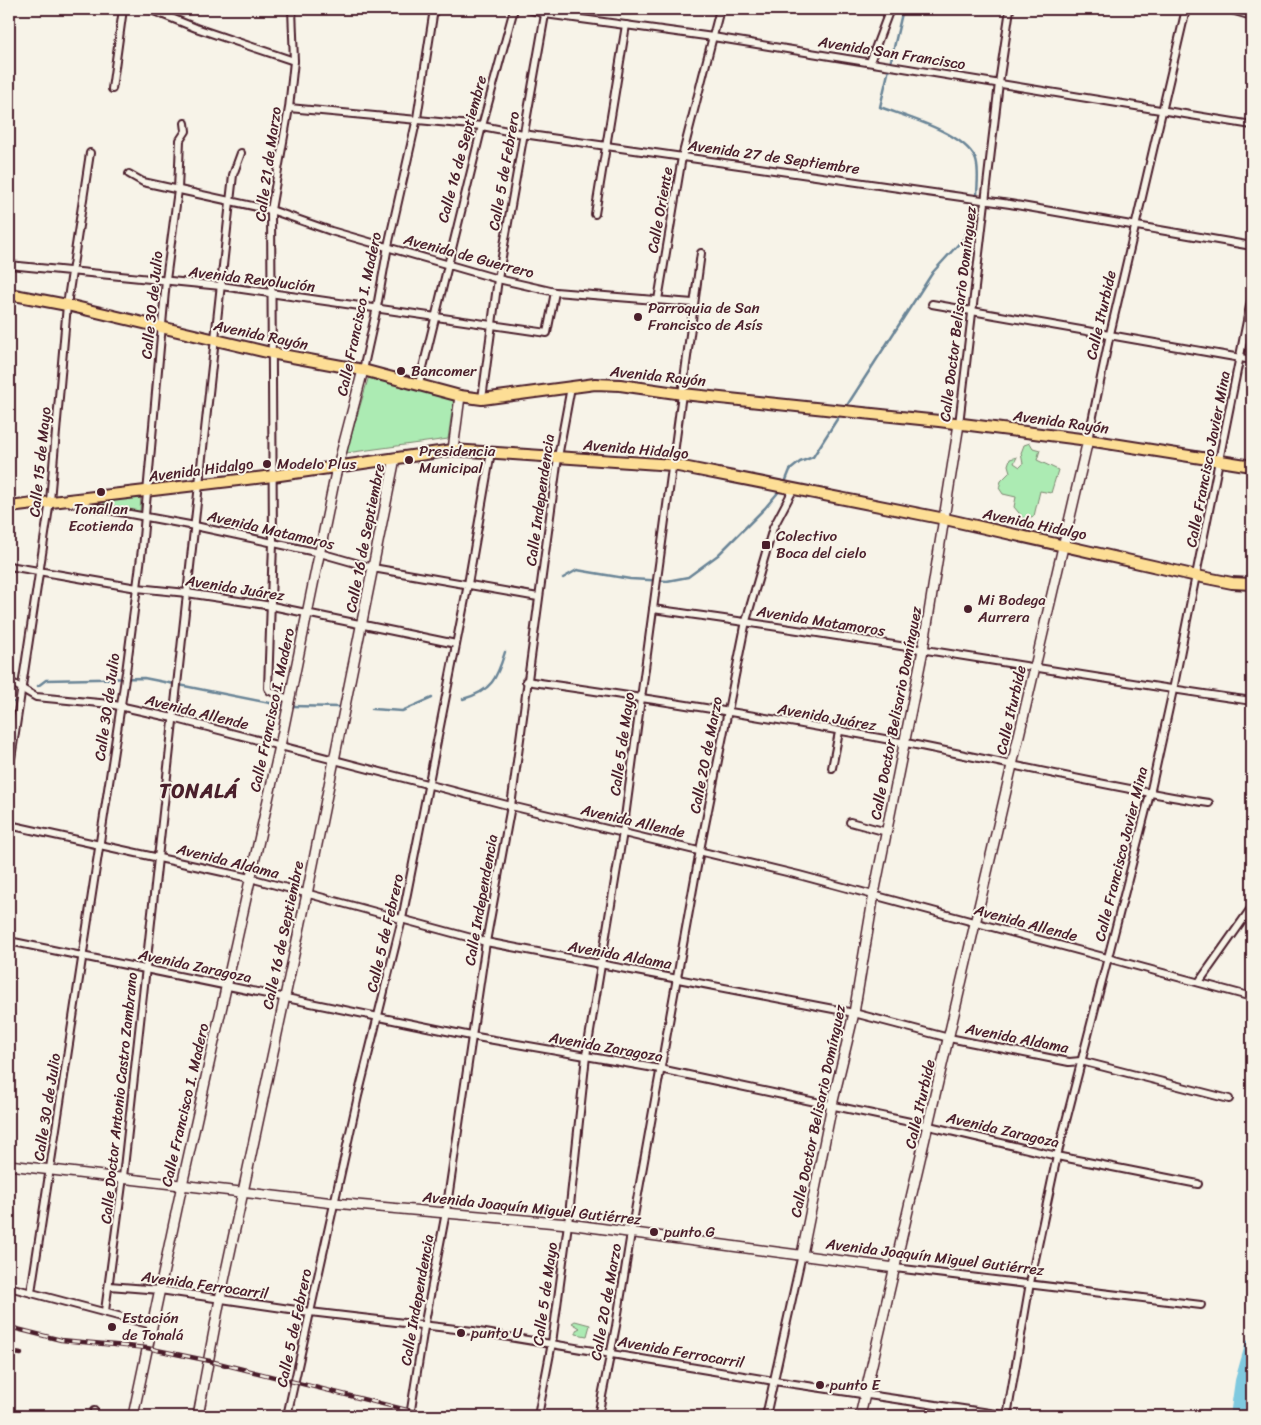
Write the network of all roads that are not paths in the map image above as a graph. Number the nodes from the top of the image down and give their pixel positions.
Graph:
1 (123, 9) edge
2 (149, 9) edge
3 (292, 9) edge
4 (434, 9) edge
5 (514, 9) edge
6 (528, 9) edge
7 (720, 9) edge
8 (890, 9) edge
9 (1010, 9) edge
10 (1186, 9) edge
11 (1228, 9) edge
12 (162, 11) edge
13 (545, 11) edge
14 (1252, 16) edge
15 (626, 25) junction
16 (713, 37) junction
17 (294, 61) junction
18 (870, 62) junction
19 (999, 83) junction
20 (112, 89) dead end
21 (289, 108) junction
22 (1162, 109) junction
23 (417, 118) junction
24 (185, 123) dead end
25 (1252, 124) edge
26 (482, 126) junction
27 (523, 134) junction
28 (606, 146) junction
29 (90, 153) dead end
30 (241, 153) dead end
31 (682, 157) junction
32 (129, 174) dead end
33 (178, 190) junction
34 (986, 201) junction
35 (230, 202) junction
36 (271, 210) junction
37 (595, 214) dead end
38 (1135, 226) junction
39 (388, 246) junction
40 (1252, 246) edge
41 (701, 253) dead end
42 (447, 264) junction
43 (9, 265) edge
44 (72, 272) junction
45 (498, 279) junction
46 (166, 280) junction
47 (221, 286) junction
48 (555, 292) junction
49 (270, 293) junction
50 (9, 294) edge
51 (1252, 296) edge
52 (658, 300) junction
53 (693, 303) junction
54 (932, 304) dead end
55 (67, 305) junction
56 (377, 308) junction
57 (974, 310) junction
58 (435, 316) junction
59 (491, 325) junction
60 (162, 327) junction
61 (1110, 334) junction
62 (213, 340) junction
63 (271, 353) junction
64 (1241, 358) junction
65 (1252, 360) edge
66 (363, 370) junction
67 (419, 384) junction
68 (571, 387) junction
69 (683, 394) junction
70 (460, 396) junction
71 (482, 398) junction
72 (959, 424) junction
73 (1088, 440) junction
74 (453, 450) junction
75 (491, 452) junction
76 (558, 457) junction
77 (395, 458) junction
78 (1220, 460) junction
79 (673, 465) junction
80 (1252, 466) edge
81 (337, 467) junction
82 (273, 476) junction
83 (198, 484) junction
84 (791, 489) junction
85 (146, 492) junction
86 (54, 500) junction
87 (9, 507) edge
88 (144, 518) junction
89 (944, 519) junction
90 (195, 526) junction
91 (273, 543) junction
92 (1064, 545) junction
93 (320, 553) junction
94 (9, 566) edge
95 (373, 568) junction
96 (40, 570) junction
97 (1198, 576) junction
98 (468, 584) junction
99 (1252, 584) edge
100 (137, 588) junction
101 (187, 592) junction
102 (538, 597) junction
103 (272, 606) junction
104 (653, 609) junction
105 (307, 612) junction
106 (746, 621) junction
107 (362, 624) junction
108 (456, 644) junction
109 (923, 650) junction
110 (1035, 669) junction
111 (9, 681) edge
112 (526, 681) junction
113 (20, 686) junction
114 (1174, 690) junction
115 (641, 698) junction
116 (1252, 701) edge
117 (288, 702) junction
118 (121, 706) junction
119 (728, 713) junction
120 (173, 718) junction
121 (839, 732) junction
122 (905, 743) junction
123 (280, 746) junction
124 (334, 760) junction
125 (1013, 765) junction
126 (832, 768) dead end
127 (9, 772) edge
128 (429, 785) junction
129 (1150, 794) junction
130 (1209, 803) dead end
131 (511, 806) junction
132 (850, 822) dead end
133 (9, 825) edge
134 (623, 832) junction
135 (887, 832) junction
136 (100, 845) junction
137 (700, 850) junction
138 (158, 856) junction
139 (250, 878) junction
140 (307, 894) junction
141 (874, 894) junction
142 (1252, 908) edge
143 (402, 919) junction
144 (976, 923) junction
145 (9, 941) edge
146 (486, 942) junction
147 (83, 957) junction
148 (1107, 958) junction
149 (601, 965) junction
150 (146, 969) junction
151 (676, 978) junction
152 (1199, 982) junction
153 (226, 986) junction
154 (284, 997) junction
155 (1252, 997) edge
156 (854, 1014) junction
157 (379, 1016) junction
158 (471, 1036) junction
159 (949, 1038) junction
160 (586, 1056) junction
161 (1081, 1061) junction
162 (660, 1069) junction
163 (1229, 1099) dead end
164 (832, 1105) junction
165 (929, 1126) junction
166 (1057, 1156) junction
167 (9, 1166) edge
168 (50, 1170) junction
169 (123, 1177) junction
170 (1198, 1184) dead end
171 (182, 1185) junction
172 (244, 1192) junction
173 (334, 1203) junction
174 (446, 1212) junction
175 (568, 1224) junction
176 (631, 1233) junction
177 (802, 1254) junction
178 (895, 1268) junction
179 (1030, 1283) junction
180 (109, 1286) junction
181 (9, 1288) edge
182 (160, 1290) junction
183 (30, 1292) junction
184 (220, 1299) junction
185 (1201, 1305) dead end
186 (105, 1312) junction
187 (310, 1312) junction
188 (152, 1325) junction
189 (424, 1326) junction
190 (552, 1343) junction
191 (610, 1353) junction
192 (774, 1381) junction
193 (865, 1395) junction
194 (287, 1414) edge
195 (133, 1416) edge
196 (198, 1416) edge
197 (302, 1416) edge
198 (410, 1416) edge
199 (538, 1416) edge
200 (598, 1416) edge
201 (766, 1416) edge
202 (860, 1416) edge
203 (1008, 1416) edge

1 - 20 street
2 - 12 street
3 - 17 street, Calle 21 de Marzo
4 - 23 street, Calle Francisco I. Madero
5 - 26 street, Calle 16 de Septiembre
6 - 13 street, Avenida San Francisco
7 - 16 street, Calle Oriente
8 - 18 street
9 - 19 street, Calle Doctor Belisario Domínguez
10 - 22 street, Calle Iturbide
11 - 14 street
12 - 17 street
13 - 15 street, Avenida San Francisco
13 - 27 street, Calle 5 de Febrero
15 - 16 street, Avenida San Francisco
15 - 28 street
16 - 18 street, Avenida San Francisco
16 - 31 street, Calle Oriente
17 - 21 street, Calle 21 de Marzo
18 - 19 street, Avenida San Francisco
19 - 22 street, Avenida San Francisco
19 - 34 street, Calle Doctor Belisario Domínguez
21 - 23 street, Avenida 27 de Septiembre
21 - 36 street, Calle 21 de Marzo
22 - 25 street, Avenida San Francisco
22 - 38 street, Calle Iturbide
23 - 26 street, Avenida 27 de Septiembre
23 - 39 street, Calle Francisco I. Madero
24 - 33 street, Calle 30 de Julio
26 - 27 street, Avenida 27 de Septiembre
26 - 42 street, Calle 16 de Septiembre
27 - 28 street, Avenida 27 de Septiembre
27 - 45 street, Calle 5 de Febrero
28 - 31 street, Avenida 27 de Septiembre
28 - 37 street
29 - 44 street, Calle 15 de Mayo
30 - 35 street, Calle Doctor Antonio Castro Zambrano
31 - 34 street, Avenida 27 de Septiembre
31 - 52 street, Calle Oriente
32 - 33 street, Avenida de Guerrero
33 - 35 street, Avenida de Guerrero
33 - 46 street, Calle 30 de Julio
34 - 38 street, Avenida 27 de Septiembre
34 - 57 street, Calle Doctor Belisario Domínguez
35 - 36 street, Avenida de Guerrero
35 - 47 street, Calle Doctor Antonio Castro Zambrano
36 - 39 street, Avenida de Guerrero
36 - 49 street, Calle 21 de Marzo
38 - 40 street, Avenida 27 de Septiembre
38 - 61 street, Calle Iturbide
39 - 42 street, Avenida de Guerrero
39 - 56 street, Calle Francisco I. Madero
41 - 53 street, Calle 5 de Mayo
42 - 45 street, Avenida de Guerrero
42 - 58 street, Calle 16 de Septiembre
43 - 44 street, Avenida Revolución
44 - 46 street, Avenida Revolución
44 - 55 street, Calle 15 de Mayo
45 - 48 street, Avenida de Guerrero
45 - 59 street, Calle 5 de Febrero
46 - 47 street, Avenida Revolución
46 - 60 street, Calle 30 de Julio
47 - 49 street, Avenida Revolución
47 - 62 street, Calle Doctor Antonio Castro Zambrano
48 - 52 street, Avenida de Guerrero
48 - 59 street, Avenida Revolución
49 - 56 street, Avenida Revolución
49 - 63 street, Calle 21 de Marzo
50 - 55 main road, Avenida Rayón
51 - 64 street, Calle Francisco Javier Mina
52 - 53 street, Avenida de Guerrero
53 - 69 street, Calle 5 de Mayo
54 - 57 street
55 - 60 main road, Avenida Rayón
55 - 86 street, Calle 15 de Mayo
56 - 58 street, Avenida Revolución
56 - 66 street, Calle Francisco I. Madero
57 - 61 street
57 - 72 street, Calle Doctor Belisario Domínguez
58 - 59 street, Avenida Revolución
58 - 67 street, Calle 16 de Septiembre
59 - 71 street, Calle 5 de Febrero
60 - 62 main road, Avenida Rayón
60 - 85 street, Calle 30 de Julio
61 - 64 street
61 - 73 street, Calle Iturbide
62 - 63 main road, Avenida Rayón
62 - 83 street, Calle Doctor Antonio Castro Zambrano
63 - 66 main road, Avenida Rayón
63 - 82 street
64 - 65 street
64 - 78 street, Calle Francisco Javier Mina
66 - 67 main road, Avenida Rayón
66 - 81 street, Calle Francisco I. Madero
67 - 70 main road, Avenida Rayón
68 - 69 main road, Avenida Rayón
68 - 71 main road, Avenida Rayón
68 - 76 street, Calle Independencia
69 - 72 main road, Avenida Rayón
69 - 79 street, Calle 5 de Mayo
70 - 71 main road, Avenida Rayón
70 - 74 street
72 - 73 main road, Avenida Rayón
72 - 89 street, Calle Doctor Belisario Domínguez
73 - 78 main road, Avenida Rayón
73 - 92 street, Calle Iturbide
74 - 75 main road, Avenida Hidalgo
74 - 77 main road, Avenida Hidalgo
75 - 76 main road, Avenida Hidalgo
75 - 98 street, Calle 5 de Febrero
76 - 79 main road, Avenida Hidalgo
76 - 102 street, Calle Independencia
77 - 81 main road, Avenida Hidalgo
77 - 95 street, Calle 16 de Septiembre
78 - 80 main road, Avenida Rayón
78 - 97 street, Calle Francisco Javier Mina
79 - 84 main road, Avenida Hidalgo
79 - 104 street, Calle 5 de Mayo
81 - 82 main road, Avenida Hidalgo
81 - 93 street, Calle Francisco I. Madero
82 - 83 main road, Avenida Hidalgo
82 - 91 street
83 - 85 main road, Avenida Hidalgo
83 - 90 street, Calle Doctor Antonio Castro Zambrano
84 - 89 main road, Avenida Hidalgo
84 - 106 street, Calle 20 de Marzo
85 - 86 main road, Avenida Hidalgo
85 - 88 street, Calle 30 de Julio
86 - 87 main road, Avenida Hidalgo
86 - 88 street, Avenida Matamoros
86 - 96 street, Calle 15 de Mayo
88 - 90 street, Avenida Matamoros
88 - 100 street, Calle 30 de Julio
89 - 92 main road, Avenida Hidalgo
89 - 109 street, Calle Doctor Belisario Domínguez
90 - 91 street, Avenida Matamoros
90 - 101 street, Calle Doctor Antonio Castro Zambrano
91 - 93 street, Avenida Matamoros
91 - 103 street
92 - 97 main road, Avenida Hidalgo
92 - 110 street, Calle Iturbide
93 - 95 street, Avenida Matamoros
93 - 105 street, Calle Francisco I. Madero
94 - 96 street, Avenida Juárez
95 - 98 street, Avenida Matamoros
95 - 107 street, Calle 16 de Septiembre
96 - 100 street, Avenida Juárez
96 - 113 street, Calle 15 de Mayo
97 - 99 main road, Avenida Hidalgo
97 - 114 street, Calle Francisco Javier Mina
98 - 102 street, Avenida Matamoros
98 - 108 street, Calle 5 de Febrero
100 - 101 street, Avenida Juárez
100 - 118 street, Calle 30 de Julio
101 - 103 street, Avenida Juárez
101 - 120 street, Calle Doctor Antonio Castro Zambrano
102 - 112 street, Calle Independencia
103 - 105 street, Avenida Juárez
103 - 117 street
104 - 106 street, Avenida Matamoros
104 - 115 street, Calle 5 de Mayo
105 - 107 street, Avenida Juárez
105 - 117 street, Calle Francisco I. Madero
106 - 109 street, Avenida Matamoros
106 - 119 street, Calle 20 de Marzo
107 - 108 street, Avenida Juárez
107 - 124 street, Calle 16 de Septiembre
108 - 128 street, Calle 5 de Febrero
109 - 110 street, Avenida Matamoros
109 - 122 street, Calle Doctor Belisario Domínguez
110 - 114 street, Avenida Matamoros
110 - 125 street, Calle Iturbide
111 - 113 street, Avenida Allende
112 - 115 street, Avenida Juárez
112 - 131 street, Calle Independencia
113 - 118 street, Avenida Allende
113 - 127 street, Calle 15 de Mayo
114 - 116 street, Avenida Matamoros
114 - 129 street, Calle Francisco Javier Mina
115 - 119 street, Avenida Juárez
115 - 134 street, Calle 5 de Mayo
117 - 123 street, Calle Francisco I. Madero
118 - 120 street, Avenida Allende
118 - 136 street, Calle 30 de Julio
119 - 121 street, Avenida Juárez
119 - 137 street, Calle 20 de Marzo
120 - 123 street, Avenida Allende
120 - 138 street, Calle Doctor Antonio Castro Zambrano
121 - 122 street, Avenida Juárez
121 - 126 street
122 - 125 street, Avenida Juárez
122 - 135 street, Calle Doctor Belisario Domínguez
123 - 124 street, Avenida Allende
123 - 139 street, Calle Francisco I. Madero
124 - 128 street, Avenida Allende
124 - 140 street, Calle 16 de Septiembre
125 - 129 street, Avenida Juárez
125 - 144 street, Calle Iturbide
128 - 131 street, Avenida Allende
128 - 143 street, Calle 5 de Febrero
129 - 130 street, Avenida Juárez
129 - 148 street, Calle Francisco Javier Mina
131 - 134 street, Avenida Allende
131 - 146 street, Calle Independencia
132 - 135 street
133 - 136 street, Avenida Aldama
134 - 137 street, Avenida Allende
134 - 149 street, Calle 5 de Mayo
135 - 141 street, Calle Doctor Belisario Domínguez
136 - 138 street, Avenida Aldama
136 - 147 street, Calle 30 de Julio
137 - 141 street, Avenida Allende
137 - 151 street, Calle 20 de Marzo
138 - 139 street, Avenida Aldama
138 - 150 street, Calle Doctor Antonio Castro Zambrano
139 - 140 street, Avenida Aldama
139 - 153 street, Calle Francisco I. Madero
140 - 143 street, Avenida Aldama
140 - 154 street, Calle 16 de Septiembre
141 - 144 street, Avenida Allende
141 - 156 street, Calle Doctor Belisario Domínguez
142 - 152 street
143 - 146 street, Avenida Aldama
143 - 157 street, Calle 5 de Febrero
144 - 148 street, Avenida Allende
144 - 159 street, Calle Iturbide
145 - 147 street, Avenida Zaragoza
146 - 149 street, Avenida Aldama
146 - 158 street, Calle Independencia
147 - 150 street, Avenida Zaragoza
147 - 168 street, Calle 30 de Julio
148 - 152 street, Avenida Allende
148 - 161 street, Calle Francisco Javier Mina
149 - 151 street, Avenida Aldama
149 - 160 street, Calle 5 de Mayo
150 - 153 street, Avenida Zaragoza
150 - 169 street, Calle Doctor Antonio Castro Zambrano
151 - 156 street, Avenida Aldama
151 - 162 street, Calle 20 de Marzo
152 - 155 street, Avenida Allende
153 - 154 street, Avenida Zaragoza
153 - 171 street, Calle Francisco I. Madero
154 - 157 street, Avenida Zaragoza
154 - 172 street, Calle 16 de Septiembre
156 - 159 street, Avenida Aldama
156 - 164 street, Calle Doctor Belisario Domínguez
157 - 158 street, Avenida Zaragoza
157 - 173 street, Calle 5 de Febrero
158 - 160 street, Avenida Zaragoza
158 - 174 street, Calle Independencia
159 - 161 street, Avenida Aldama
159 - 165 street, Calle Iturbide
160 - 162 street, Avenida Zaragoza
160 - 175 street, Calle 5 de Mayo
161 - 163 street, Avenida Aldama
161 - 166 street, Calle Francisco Javier Mina
162 - 164 street, Avenida Zaragoza
162 - 176 street, Calle 20 de Marzo
164 - 165 street, Avenida Zaragoza
164 - 177 street, Calle Doctor Belisario Domínguez
165 - 166 street, Avenida Zaragoza
165 - 178 street, Calle Iturbide
166 - 170 street, Avenida Zaragoza
166 - 179 street, Calle Francisco Javier Mina
167 - 168 street, Avenida Joaquín Miguel Gutiérrez
168 - 169 street, Avenida Joaquín Miguel Gutiérrez
168 - 183 street, Calle 30 de Julio
169 - 171 street, Avenida Joaquín Miguel Gutiérrez
169 - 180 street, Calle Doctor Antonio Castro Zambrano
171 - 172 street, Avenida Joaquín Miguel Gutiérrez
171 - 182 street, Calle Francisco I. Madero
172 - 173 street, Avenida Joaquín Miguel Gutiérrez
172 - 184 street, Calle 16 de Septiembre
173 - 174 street, Avenida Joaquín Miguel Gutiérrez
173 - 187 street, Calle 5 de Febrero
174 - 175 street, Avenida Joaquín Miguel Gutiérrez
174 - 189 street, Calle Independencia
175 - 176 street, Avenida Joaquín Miguel Gutiérrez
175 - 190 street, Calle 5 de Mayo
176 - 177 street, Avenida Joaquín Miguel Gutiérrez
176 - 191 street, Calle 20 de Marzo
177 - 178 street, Avenida Joaquín Miguel Gutiérrez
177 - 192 street, Calle Doctor Belisario Domínguez
178 - 179 street, Avenida Joaquín Miguel Gutiérrez
178 - 193 street, Calle Iturbide
179 - 185 street, Avenida Joaquín Miguel Gutiérrez
179 - 203 street, Calle Francisco Javier Mina
180 - 182 street, Avenida Ferrocarril
180 - 186 street, Calle Doctor Antonio Castro Zambrano
181 - 183 street
182 - 184 street, Avenida Ferrocarril
182 - 188 street, Calle Francisco I. Madero
183 - 186 street
184 - 187 street, Avenida Ferrocarril
184 - 196 street, Calle 16 de Septiembre
186 - 188 street
187 - 189 street, Avenida Ferrocarril
187 - 194 street, Calle 5 de Febrero
188 - 195 street, Calle Francisco I. Madero
189 - 190 street, Avenida Ferrocarril
189 - 198 street, Calle Independencia
190 - 191 street, Avenida Ferrocarril
190 - 199 street, Calle 5 de Mayo
191 - 192 street, Avenida Ferrocarril
191 - 200 street, Calle 20 de Marzo
192 - 193 street, Avenida Ferrocarril
192 - 201 street, Calle Doctor Belisario Domínguez
193 - 202 street, Calle Iturbide
193 - 203 street, Avenida Ferrocarril
194 - 197 street

